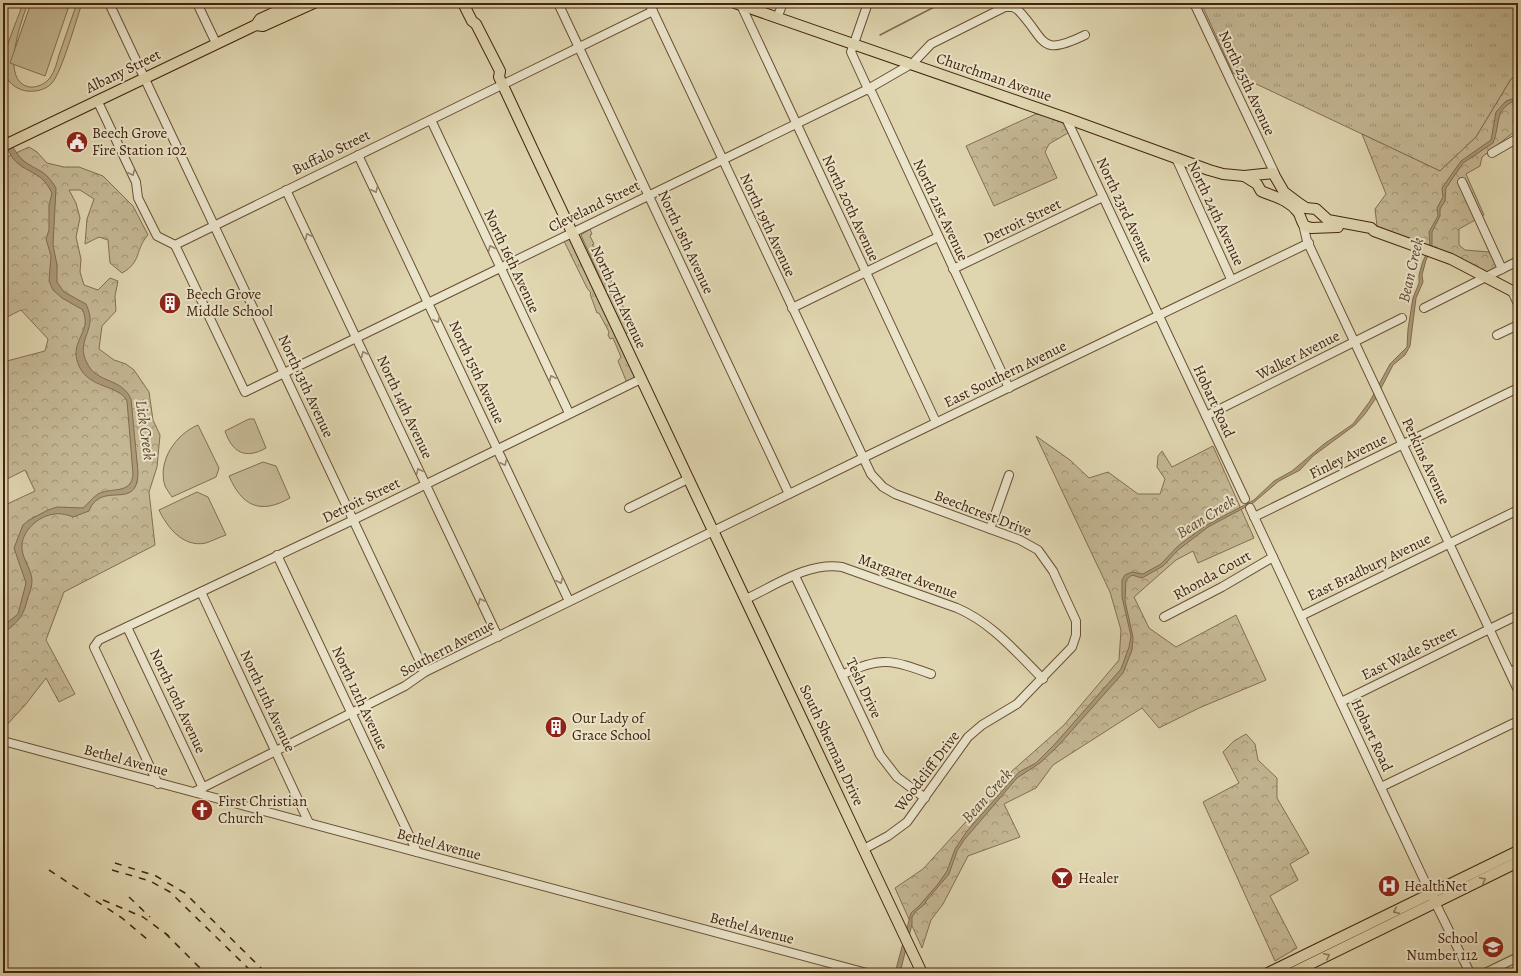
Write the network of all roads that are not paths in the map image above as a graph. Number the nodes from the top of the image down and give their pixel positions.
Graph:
1 (109, 3) edge
2 (197, 3) edge
3 (314, 3) edge
4 (463, 3) edge
5 (558, 3) edge
6 (649, 3) edge
7 (782, 3) edge
8 (868, 3) edge
9 (1194, 3) edge
10 (738, 4) edge
11 (290, 6) edge
12 (653, 11) junction
13 (777, 18) junction
14 (256, 25) junction
15 (1085, 35) dead end
16 (216, 43) junction
17 (853, 44) junction
18 (579, 47) junction
19 (911, 64) junction
20 (144, 77) junction
21 (501, 81) junction
22 (868, 89) junction
23 (97, 100) junction
24 (1066, 118) junction
25 (431, 120) junction
26 (796, 123) junction
27 (1518, 138) edge
28 (3, 146) edge
29 (1492, 153) dead end
30 (358, 155) junction
31 (1176, 158) junction
32 (722, 159) junction
33 (1263, 173) junction
34 (1275, 174) junction
35 (1244, 176) junction
36 (1462, 182) dead end
37 (1259, 186) junction
38 (286, 190) junction
39 (648, 195) junction
40 (1103, 197) junction
41 (1320, 214) junction
42 (1303, 216) junction
43 (215, 226) junction
44 (1315, 227) junction
45 (1374, 231) junction
46 (572, 232) junction
47 (938, 237) junction
48 (1309, 243) junction
49 (175, 245) junction
50 (1518, 261) edge
51 (500, 267) junction
52 (953, 269) junction
53 (1502, 269) junction
54 (866, 273) junction
55 (1486, 277) junction
56 (1231, 279) junction
57 (1515, 293) edge
58 (428, 302) junction
59 (1518, 304) edge
60 (792, 308) junction
61 (1424, 308) dead end
62 (1158, 315) junction
63 (1402, 318) dead end
64 (1518, 325) edge
65 (1497, 335) dead end
66 (356, 337) junction
67 (1354, 342) junction
68 (284, 372) junction
69 (641, 379) junction
70 (1009, 388) junction
71 (1518, 388) edge
72 (569, 413) junction
73 (1206, 416) junction
74 (936, 422) junction
75 (1402, 445) junction
76 (498, 449) junction
77 (863, 458) junction
78 (1009, 475) dead end
79 (688, 479) junction
80 (426, 484) junction
81 (789, 494) junction
82 (1246, 499) dead end
83 (629, 508) dead end
84 (1250, 508) dead end
85 (1518, 510) edge
86 (1254, 517) junction
87 (354, 520) junction
88 (990, 529) junction
89 (713, 530) junction
90 (1449, 544) junction
91 (277, 555) junction
92 (1273, 557) junction
93 (795, 576) junction
94 (201, 592) junction
95 (746, 599) junction
96 (570, 601) junction
97 (1518, 615) edge
98 (1301, 616) junction
99 (1164, 617) dead end
100 (127, 627) junction
101 (1490, 629) junction
102 (498, 637) junction
103 (1076, 638) joint
104 (1518, 668) edge
105 (425, 672) junction
106 (1510, 672) junction
107 (931, 674) dead end
108 (842, 676) junction
109 (1043, 679) junction
110 (1518, 690) edge
111 (1341, 702) junction
112 (352, 714) junction
113 (1518, 721) edge
114 (3, 741) edge
115 (276, 751) junction
116 (158, 784) junction
117 (1381, 787) junction
118 (203, 788) junction
119 (194, 792) junction
120 (925, 798) junction
121 (309, 823) junction
122 (864, 849) junction
123 (1518, 851) edge
124 (417, 852) junction
125 (1518, 862) edge
126 (1433, 898) junction
127 (1518, 957) edge
128 (867, 973) edge
129 (922, 973) edge
130 (1268, 973) edge
131 (1292, 973) edge
132 (1470, 973) edge
133 (1485, 973) edge

1 - 20 street, North 13th Avenue
2 - 16 street
3 - 14 main road, Albany Street
4 - 21 main road, North 17th Avenue
5 - 18 street, North 18th Avenue
6 - 12 street, North 19th Avenue
7 - 13 street
8 - 17 street
9 - 34 street, North 25th Avenue
10 - 13 main road, Churchman Avenue
10 - 26 street, North 20th Avenue
11 - 14 main road, Albany Street
12 - 18 street, Buffalo Street
12 - 32 street, North 19th Avenue
13 - 17 main road, Churchman Avenue
14 - 16 main road, Albany Street
15 - 19 street, Cleveland Street
16 - 20 main road, Albany Street
17 - 19 main road, Churchman Avenue
17 - 22 street, North 21st Avenue
18 - 21 street, Buffalo Street
18 - 39 street, North 18th Avenue
19 - 22 street, Cleveland Street
19 - 24 main road, Churchman Avenue
20 - 23 main road, Albany Street
20 - 43 street, North 13th Avenue
21 - 25 street, Buffalo Street
21 - 46 main road, North 17th Avenue
22 - 26 street, Cleveland Street
22 - 47 street, North 21st Avenue
23 - 28 main road, Albany Street
23 -> 49 street
24 - 31 main road, Churchman Avenue
24 - 40 street, North 23rd Avenue
25 - 30 street, Buffalo Street
51 -> 25 street, North 16th Avenue
26 - 32 street, Cleveland Street
26 - 54 street, North 20th Avenue
27 - 29 street
30 - 38 street, Buffalo Street
30 -> 58 street, North 15th Avenue
31 - 35 main road, Churchman Avenue
31 - 56 street, North 24th Avenue
32 - 39 street, Cleveland Street
32 - 60 street, North 19th Avenue
33 - 34 main road, Churchman Avenue
33 - 35 main road, Churchman Avenue
33 - 37 main road
34 - 42 main road, Churchman Avenue
35 - 37 main road, Churchman Avenue
36 - 53 street
37 - 42 main road, Churchman Avenue
38 - 43 street, Buffalo Street
66 -> 38 street, North 14th Avenue
39 - 46 street, Cleveland Street
39 - 81 street, North 18th Avenue
40 - 52 street, Detroit Street
40 - 62 street, North 23rd Avenue
41 - 42 main road, Churchman Avenue
41 - 44 main road
41 - 45 main road, Churchman Avenue
42 - 44 main road, Churchman Avenue
42 - 48 street, Perkins Avenue
43 - 49 street, Buffalo Street
43 - 68 street, North 13th Avenue
44 - 45 main road, Churchman Avenue
44 - 48 street
45 - 55 main road, Churchman Avenue
46 - 51 street, Cleveland Street
46 - 69 main road, North 17th Avenue
47 - 52 street, North 21st Avenue
47 - 54 street
48 - 56 street, East Southern Avenue
48 - 67 street, Perkins Avenue
49 - 68 street, Cleveland Street
50 - 53 street
51 - 58 street, Cleveland Street
72 -> 51 street, North 16th Avenue
52 - 70 street, North 21st Avenue
53 - 55 street
54 - 60 street
54 - 74 street, North 20th Avenue
55 - 57 main road, Churchman Avenue
55 - 61 street
56 - 62 street, East Southern Avenue
57 - 59 street
58 - 66 street, Cleveland Street
58 -> 76 street, North 15th Avenue
60 - 77 street, North 19th Avenue
62 - 70 street, East Southern Avenue
62 - 73 street, Hobart Road
63 - 67 street, Walker Avenue
64 - 65 street
66 - 68 street, Cleveland Street
80 -> 66 street, North 14th Avenue
67 - 73 street, Walker Avenue
67 - 75 street, Perkins Avenue
68 - 87 street, North 13th Avenue
69 - 72 street, Detroit Street
69 - 79 main road, North 17th Avenue
70 - 74 street, East Southern Avenue
71 - 75 street, Finley Avenue
72 - 76 street, Detroit Street
73 - 82 street, Hobart Road
74 - 77 street, East Southern Avenue
75 - 86 street, Finley Avenue
75 - 90 street, Perkins Avenue
76 - 80 street, Detroit Street
76 -> 96 street, North 15th Avenue
77 - 81 street, East Southern Avenue
77 - 88 street, Beechcrest Drive
78 - 88 street
79 - 83 street
79 - 89 main road, North 17th Avenue
80 - 87 street, Detroit Street
102 -> 80 street, North 14th Avenue
81 - 89 street, East Southern Avenue
84 - 86 street, Hobart Road
85 - 90 street, East Bradbury Avenue
86 - 92 street, Hobart Road
87 - 91 street, Detroit Street
87 - 105 street, North 13th Avenue
88 - 103 street, Beechcrest Drive
89 - 95 main road, South Sherman Drive
89 - 96 street, Southern Avenue
90 - 98 street, East Bradbury Avenue
90 - 101 street, Perkins Avenue
91 - 94 street, Detroit Street
91 - 112 street, North 12th Avenue
92 - 98 street, Hobart Road
92 - 99 street, Rhonda Court
93 - 95 street, Margaret Avenue
93 - 108 street, Tesh Drive
93 - 109 street, Margaret Avenue
94 - 100 street, Detroit Street
94 - 115 street, North 11th Avenue
95 - 122 main road, South Sherman Drive
96 - 102 street, Southern Avenue
97 - 101 street, East Wade Street
98 - 111 street, Hobart Road
100 - 116 street, Detroit Street
100 - 118 street, North 10th Avenue
101 - 106 street, Perkins Avenue
101 - 111 street, East Wade Street
102 - 105 street, Southern Avenue
103 - 109 street, Woodcliff Drive
104 - 106 street
105 - 112 street, Southern Avenue
106 - 110 street, Perkins Avenue
107 - 108 street
108 - 120 street, Tesh Drive
109 - 120 street, Woodcliff Drive
111 - 117 street, Hobart Road
112 - 115 street, Southern Avenue
112 - 124 street, North 12th Avenue
113 - 117 street
114 - 116 street, Bethel Avenue
115 - 118 street, Southern Avenue
115 - 121 street, North 11th Avenue
116 - 119 street, Bethel Avenue
117 - 126 street, Hobart Road
118 - 119 street, Southern Avenue
119 - 121 street, Bethel Avenue
120 - 122 street, Woodcliff Drive
121 - 124 street, Bethel Avenue
122 - 129 main road, South Sherman Drive
123 - 126 main road
124 - 128 street, Bethel Avenue
126 -> 125 main road
126 -> 130 main road
131 -> 126 main road
126 - 132 street, Hobart Road
127 - 133 street

